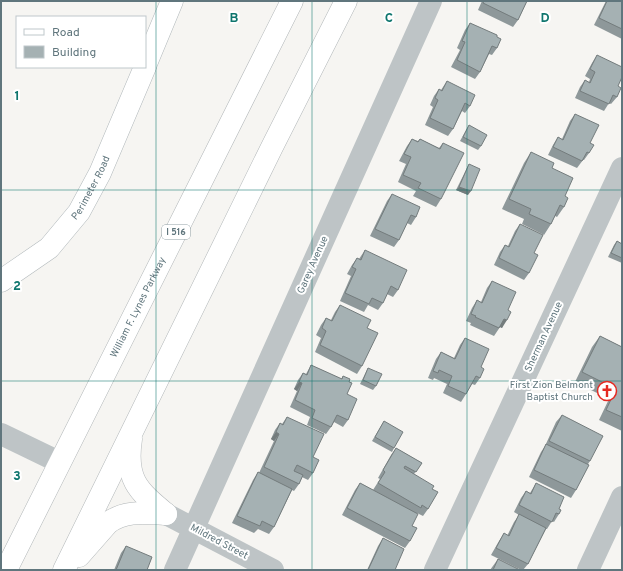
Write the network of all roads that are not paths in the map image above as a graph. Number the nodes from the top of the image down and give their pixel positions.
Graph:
1 (172, 1) edge
2 (292, 1) edge
3 (346, 1) edge
4 (431, 1) edge
5 (146, 64) edge
6 (144, 68) edge
7 (622, 168) edge
8 (1, 282) edge
9 (133, 428) junction
10 (3, 439) edge
11 (59, 462) junction
12 (622, 497) edge
13 (166, 514) junction
14 (195, 529) junction
15 (6, 570) edge
16 (65, 570) edge
17 (175, 570) edge
18 (273, 570) edge
19 (435, 570) edge
20 (588, 570) edge

1 - 5 main road, Perimeter Road
2 - 11 main road, William F. Lynes Parkway / I 516
3 - 9 main road
4 - 14 street, Garey Avenue
6 - 8 main road, Perimeter Road
7 - 19 street, Sherman Avenue
9 - 13 main road
9 - 16 main road
10 - 11 street
11 - 15 main road, William F. Lynes Parkway / I 516
12 - 20 street
13 - 14 street, Mildred Street
13 - 16 main road
14 - 17 street, Garey Avenue
14 - 18 street, Mildred Street

